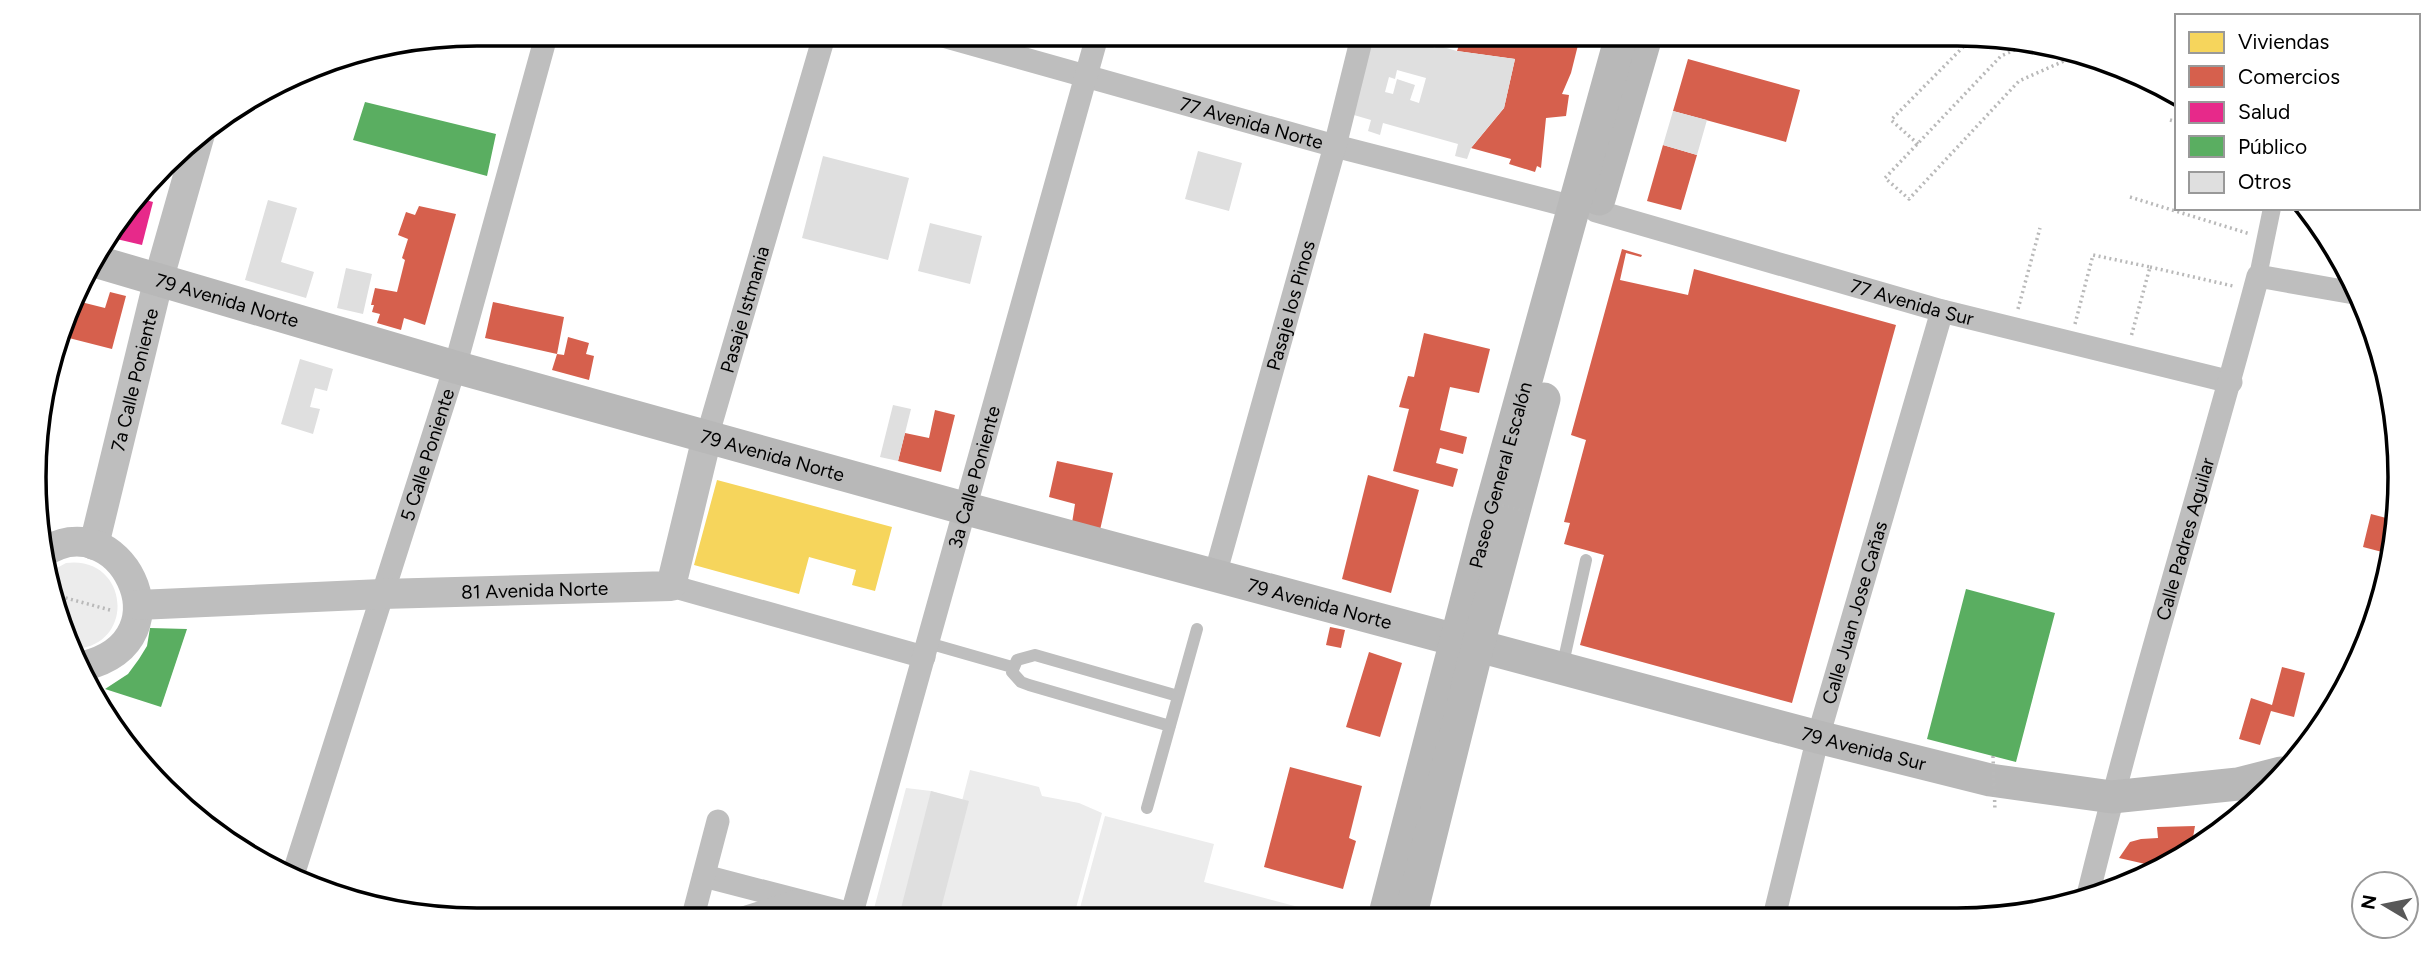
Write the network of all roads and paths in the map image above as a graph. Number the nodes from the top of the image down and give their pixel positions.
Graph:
1 (543, 46) edge
2 (821, 46) edge
3 (978, 46) edge
4 (1094, 46) edge
5 (1360, 46) edge
6 (1619, 46) edge
7 (1642, 46) edge
8 (1964, 46) edge
9 (2016, 49) edge
10 (2067, 60) edge
11 (1085, 76) junction
12 (2170, 120) dead end
13 (2175, 121) edge
14 (1918, 144) junction
15 (1335, 146) junction
16 (195, 150) edge
17 (2130, 197) dead end
18 (1584, 209) junction
19 (2272, 210) edge
20 (2039, 228) dead end
21 (2266, 239) junction
22 (102, 263) edge
23 (2150, 267) junction
24 (159, 278) junction
25 (2256, 283) junction
26 (2347, 292) edge
27 (1942, 311) junction
28 (2013, 328) junction
29 (2070, 342) junction
30 (2126, 356) junction
31 (455, 367) junction
32 (2231, 382) junction
33 (707, 436) junction
34 (1486, 502) dead end
35 (967, 509) junction
36 (1530, 512) dead end
37 (94, 545) junction
38 (52, 549) edge
39 (1586, 560) dead end
40 (1215, 575) junction
41 (671, 586) junction
42 (79, 592) dead end
43 (382, 594) junction
44 (63, 598) edge
45 (76, 602) junction
46 (124, 607) junction
47 (1197, 629) dead end
48 (1467, 642) junction
49 (926, 650) junction
50 (89, 665) edge
51 (1012, 667) junction
52 (1562, 668) junction
53 (1178, 696) junction
54 (1170, 726) junction
55 (1818, 737) junction
56 (1993, 756) dead end
57 (2267, 777) edge
58 (2112, 797) junction
59 (1147, 808) dead end
60 (1995, 811) dead end
61 (718, 821) dead end
62 (295, 868) edge
63 (704, 876) junction
64 (2090, 888) edge
65 (800, 901) junction
66 (695, 908) edge
67 (777, 908) edge
68 (822, 908) edge
69 (854, 908) edge
70 (1387, 908) edge
71 (1412, 908) edge
72 (1776, 908) edge

1 - 31 street, 5 Calle Poniente
2 - 33 street, Pasaje Istmania
3 - 11 street, 77 Avenida Norte
4 - 11 street, 3a Calle Poniente
5 - 15 street, Pasaje los Pinos
6 - 18 main road, Paseo General Escalón
7 - 18 main road, Paseo General Escalón
8 - 14 path
9 - 14 path
10 - 14 path
11 - 15 street, 77 Avenida Norte
11 - 35 street, 3a Calle Poniente
12 - 13 path
15 - 18 street, 77 Avenida Norte
15 - 40 street, Pasaje los Pinos
16 - 24 street, 7a Calle Poniente
17 - 21 path
18 - 27 street, 77 Avenida Sur
18 - 48 main road, Paseo General Escalón
19 - 21 street
20 - 28 path
21 - 25 street
22 - 24 main road, 79 Avenida Norte
23 - 25 path
23 - 29 path
23 - 30 path
24 - 31 main road, 79 Avenida Norte
24 - 37 street, 7a Calle Poniente
25 - 26 street
25 - 32 street, Calle Padres Aguilar
27 - 28 street, 77 Avenida Sur
27 - 55 street, Calle Juan Jose Cañas
28 - 29 street, 77 Avenida Sur
29 - 30 street, 77 Avenida Sur
30 - 32 street, 77 Avenida Sur
31 - 33 main road, 79 Avenida Norte
31 - 43 street, 5 Calle Poniente
32 - 58 street, Calle Padres Aguilar
33 - 35 main road, 79 Avenida Norte
33 - 41 street, Pasaje Istmania
34 - 36 path, bridge
35 - 40 main road, 79 Avenida Norte
35 - 49 street, 3a Calle Poniente
37 - 38 street
37 - 46 street
39 - 52 lane
40 - 48 main road, 79 Avenida Norte
41 - 43 street, 81 Avenida Norte
41 - 49 street, 81 Avenida Norte
42 - 45 path
43 - 46 street, 81 Avenida Norte
43 - 62 street, 5 Calle Poniente
44 - 45 path
45 - 46 path
46 - 50 street
47 - 53 lane
48 - 52 main road, 79 Avenida Sur
48 - 70 main road, Paseo General Escalón
48 - 71 main road, Paseo General Escalón
49 - 51 lane
49 - 69 street, 3a Calle Poniente
51 - 53 lane
51 - 54 lane
52 - 55 main road, 79 Avenida Sur
53 - 54 lane
54 - 59 lane
55 - 58 main road, 79 Avenida Sur
55 - 72 street, Calle Juan Jose Cañas
56 - 60 path, bridge
57 - 58 main road, 79 Avenida Sur
58 - 64 street, Calle Padres Aguilar
61 - 63 street
63 - 65 street
63 - 66 street
65 - 67 street
65 - 68 street

